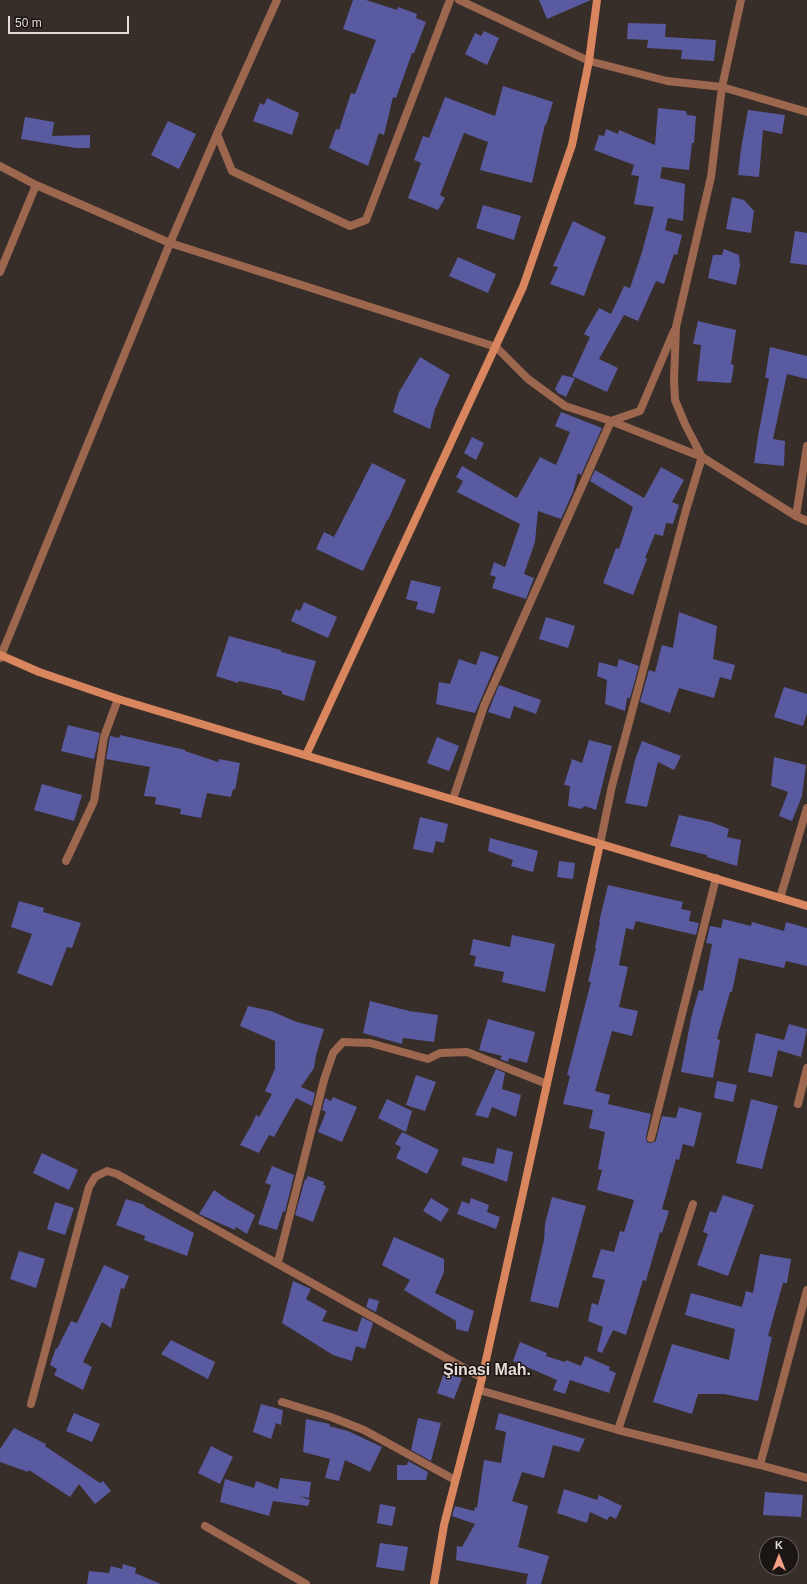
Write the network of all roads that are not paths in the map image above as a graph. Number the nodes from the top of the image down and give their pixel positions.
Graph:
1 (277, 0) edge
2 (450, 0) edge
3 (459, 0) edge
4 (596, 0) edge
5 (741, 0) edge
6 (590, 61) junction
7 (722, 87) junction
8 (807, 112) edge
9 (218, 134) junction
10 (0, 166) edge
11 (36, 185) junction
12 (170, 243) junction
13 (0, 272) edge
14 (676, 327) junction
15 (496, 347) junction
16 (611, 421) junction
17 (807, 446) edge
18 (702, 457) junction
19 (796, 516) junction
20 (807, 521) edge
21 (0, 656) edge
22 (118, 699) junction
23 (306, 755) junction
24 (452, 799) junction
25 (807, 808) edge
26 (600, 844) junction
27 (66, 861) dead end
28 (716, 878) junction
29 (780, 898) junction
30 (807, 906) edge
31 (807, 1068) edge
32 (547, 1084) junction
33 (798, 1104) dead end
34 (651, 1138) dead end
35 (693, 1204) dead end
36 (278, 1262) junction
37 (807, 1290) edge
38 (482, 1378) junction
39 (479, 1390) junction
40 (282, 1402) dead end
41 (31, 1404) dead end
42 (618, 1430) junction
43 (760, 1465) junction
44 (807, 1478) edge
45 (455, 1480) junction
46 (206, 1526) dead end
47 (306, 1584) edge
48 (434, 1584) edge

1 - 9 street
2 - 9 street
3 - 6 street
4 - 6 main road
5 - 7 street
6 - 7 street
6 - 15 main road
7 - 8 street
7 - 14 street
9 - 12 street
10 - 11 street
11 - 12 street
11 - 13 street
12 - 15 street
12 - 21 street
14 - 16 street
14 - 18 street
15 - 16 street
15 - 23 main road
16 - 18 street
16 - 24 street
17 - 19 street
18 - 19 street
18 - 26 street
19 - 20 street
21 - 22 main road
22 - 23 main road
22 - 27 street
23 - 24 main road
24 - 26 main road
25 - 29 street
26 - 28 main road
26 - 32 main road
28 - 29 main road
28 - 34 street
29 - 30 main road
31 - 33 street
32 - 36 street
32 - 38 main road
35 - 42 street
36 - 38 street
36 - 41 street
37 - 43 street
38 - 39 main road
39 - 42 street
39 - 45 main road
40 - 45 street
42 - 43 street
43 - 44 street
45 - 48 main road
46 - 47 street

